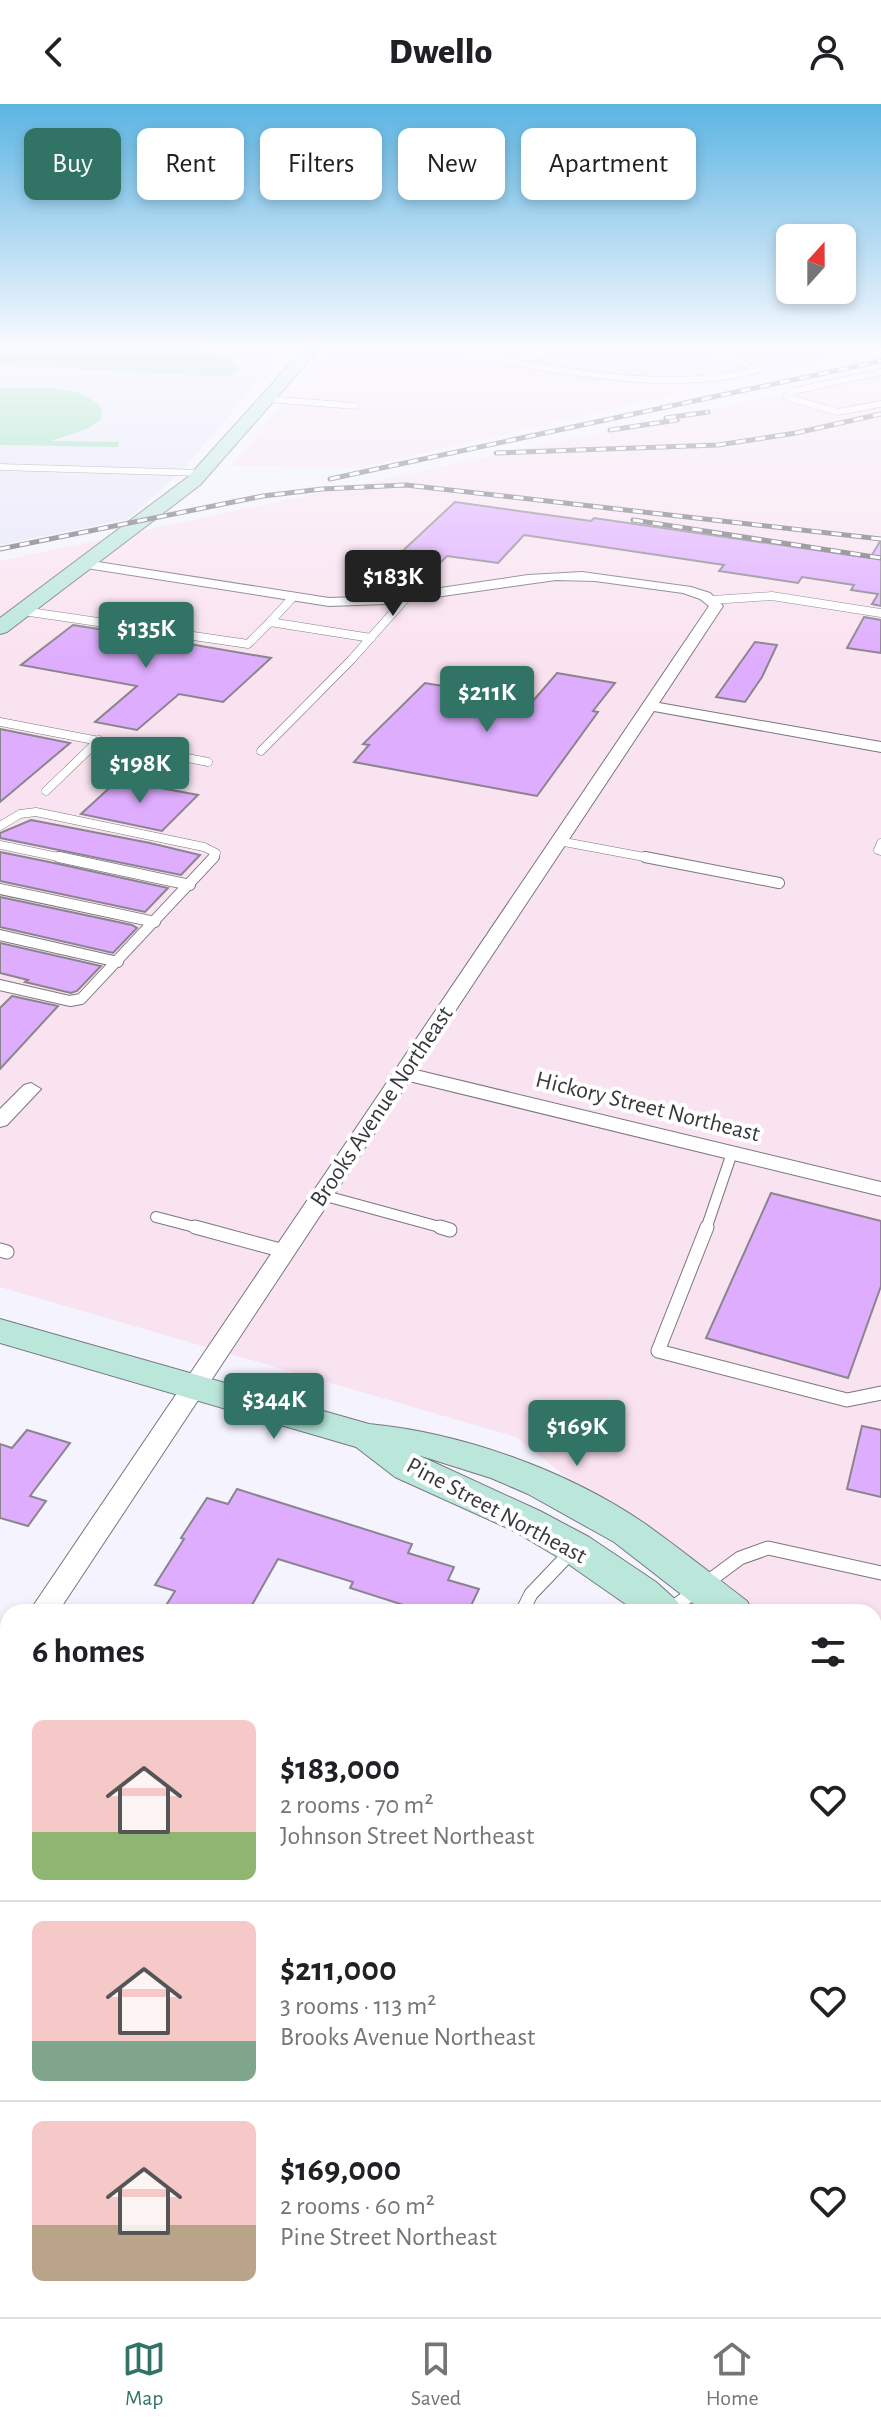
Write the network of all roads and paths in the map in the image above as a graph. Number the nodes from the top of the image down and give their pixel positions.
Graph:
1 (222, 450) edge
2 (0, 467) edge
3 (202, 473) junction
4 (85, 564) junction
5 (293, 597) junction
6 (407, 597) junction
7 (712, 600) junction
8 (23, 611) junction
9 (881, 613) edge
10 (270, 622) junction
11 (0, 628) edge
12 (371, 638) junction
13 (652, 706) junction
14 (0, 722) edge
15 (99, 740) junction
16 (881, 747) edge
17 (261, 751) dead end
18 (208, 762) dead end
19 (46, 791) dead end
20 (0, 826) edge
21 (559, 841) junction
22 (881, 843) edge
23 (0, 845) edge
24 (881, 851) edge
25 (779, 883) dead end
26 (190, 885) junction
27 (0, 889) edge
28 (155, 922) junction
29 (0, 935) edge
30 (118, 962) junction
31 (0, 985) edge
32 (402, 1073) junction
33 (31, 1089) dead end
34 (0, 1121) edge
35 (732, 1153) junction
36 (881, 1189) edge
37 (322, 1195) junction
38 (156, 1217) dead end
39 (450, 1230) dead end
40 (284, 1251) junction
41 (0, 1331) edge
42 (194, 1387) junction
43 (881, 1393) edge
44 (369, 1437) junction
45 (575, 1548) junction
46 (881, 1573) edge
47 (701, 1585) junction
48 (48, 1604) edge
49 (526, 1604) edge
50 (655, 1604) edge
51 (676, 1604) edge
52 (724, 1604) edge

1 - 3 main road
2 - 3 lane
3 - 4 main road
4 - 5 street
4 - 8 main road
5 - 6 street
5 - 10 lane
6 - 7 street
6 - 12 lane
7 - 9 lane
7 - 13 street, Brooks Avenue Northeast
8 - 10 lane
8 - 11 main road
10 - 12 lane
12 - 17 lane
13 - 16 street
13 - 21 street, Brooks Avenue Northeast
14 - 15 lane
15 - 18 lane
15 - 19 lane
20 - 26 lane
21 - 25 lane
21 - 32 street, Brooks Avenue Northeast
22 - 24 lane
23 - 26 lane
26 - 28 lane
27 - 28 lane
28 - 30 lane
29 - 30 lane
30 - 31 lane
32 - 35 street, Hickory Street Northeast
32 - 37 street, Brooks Avenue Northeast
33 - 34 street
35 - 36 street, Hickory Street Northeast
35 - 43 lane
37 - 39 lane
37 - 40 street, Brooks Avenue Northeast
38 - 40 lane
40 - 42 street, Brooks Avenue Northeast
41 - 42 main road, Pine Street Northeast
42 - 44 main road, Pine Street Northeast
42 - 48 street, Brooks Avenue Northeast
44 - 45 main road, Pine Street Northeast
44 - 47 main road, Pine Street Northeast
45 - 49 lane
45 - 50 main road, Pine Street Northeast
46 - 47 lane
47 - 51 lane
47 - 52 main road, Pine Street Northeast

